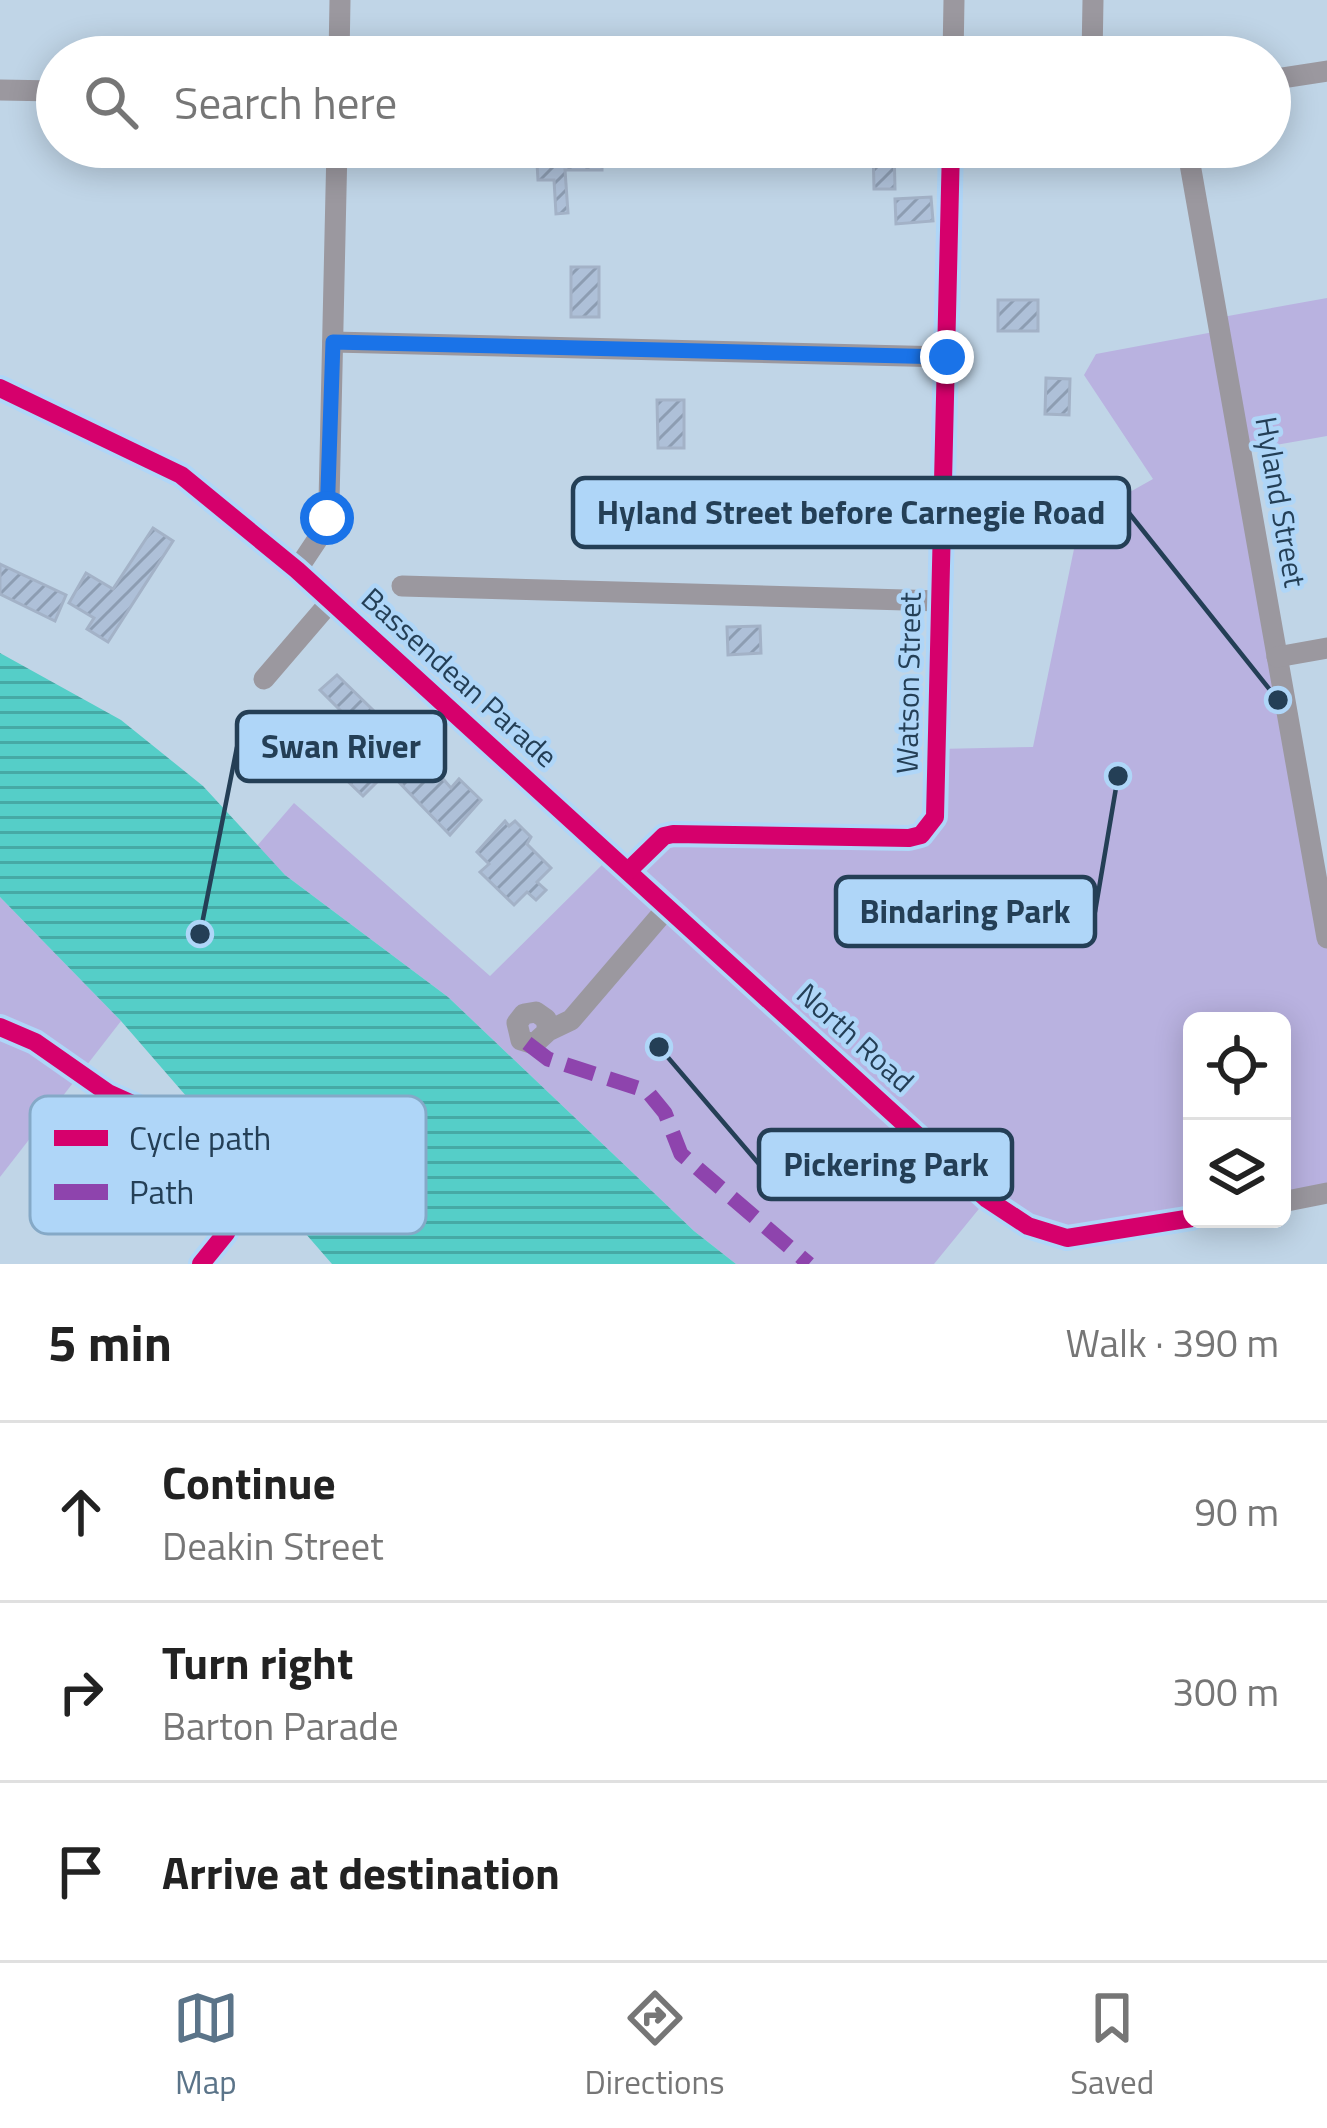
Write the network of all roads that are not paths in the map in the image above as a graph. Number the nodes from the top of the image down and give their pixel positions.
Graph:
1 (340, 0) edge
2 (954, 0) edge
3 (1093, 0) edge
4 (339, 36) edge
5 (953, 36) edge
6 (1092, 36) edge
7 (1327, 71) edge
8 (1291, 77) edge
9 (0, 90) edge
10 (36, 91) edge
11 (337, 168) edge
12 (951, 168) edge
13 (1191, 168) edge
14 (333, 342) junction
15 (947, 357) junction
16 (0, 388) edge
17 (297, 570) junction
18 (402, 586) dead end
19 (941, 601) junction
20 (331, 602) junction
21 (1327, 648) edge
22 (1277, 657) junction
23 (263, 679) dead end
24 (628, 872) junction
25 (667, 908) junction
26 (1327, 938) edge
27 (515, 1049) dead end
28 (1327, 1193) edge
29 (1291, 1200) edge
30 (1183, 1220) edge

1 - 4 street
2 - 5 street
3 - 6 street
7 - 8 street
9 - 10 street
11 - 14 street
12 - 15 street, Watson Street
13 - 22 street, Hyland Street
14 - 15 street
14 - 17 street
15 - 19 street, Watson Street
16 - 17 street, Bassendean Parade
17 - 20 street, Bassendean Parade
18 - 19 street
19 - 24 street, Watson Street
20 - 23 street
20 - 24 street, Bassendean Parade
21 - 22 street
22 - 26 street, Hyland Street
24 - 25 street, North Road
25 - 27 street
25 - 30 street, North Road
28 - 29 street

